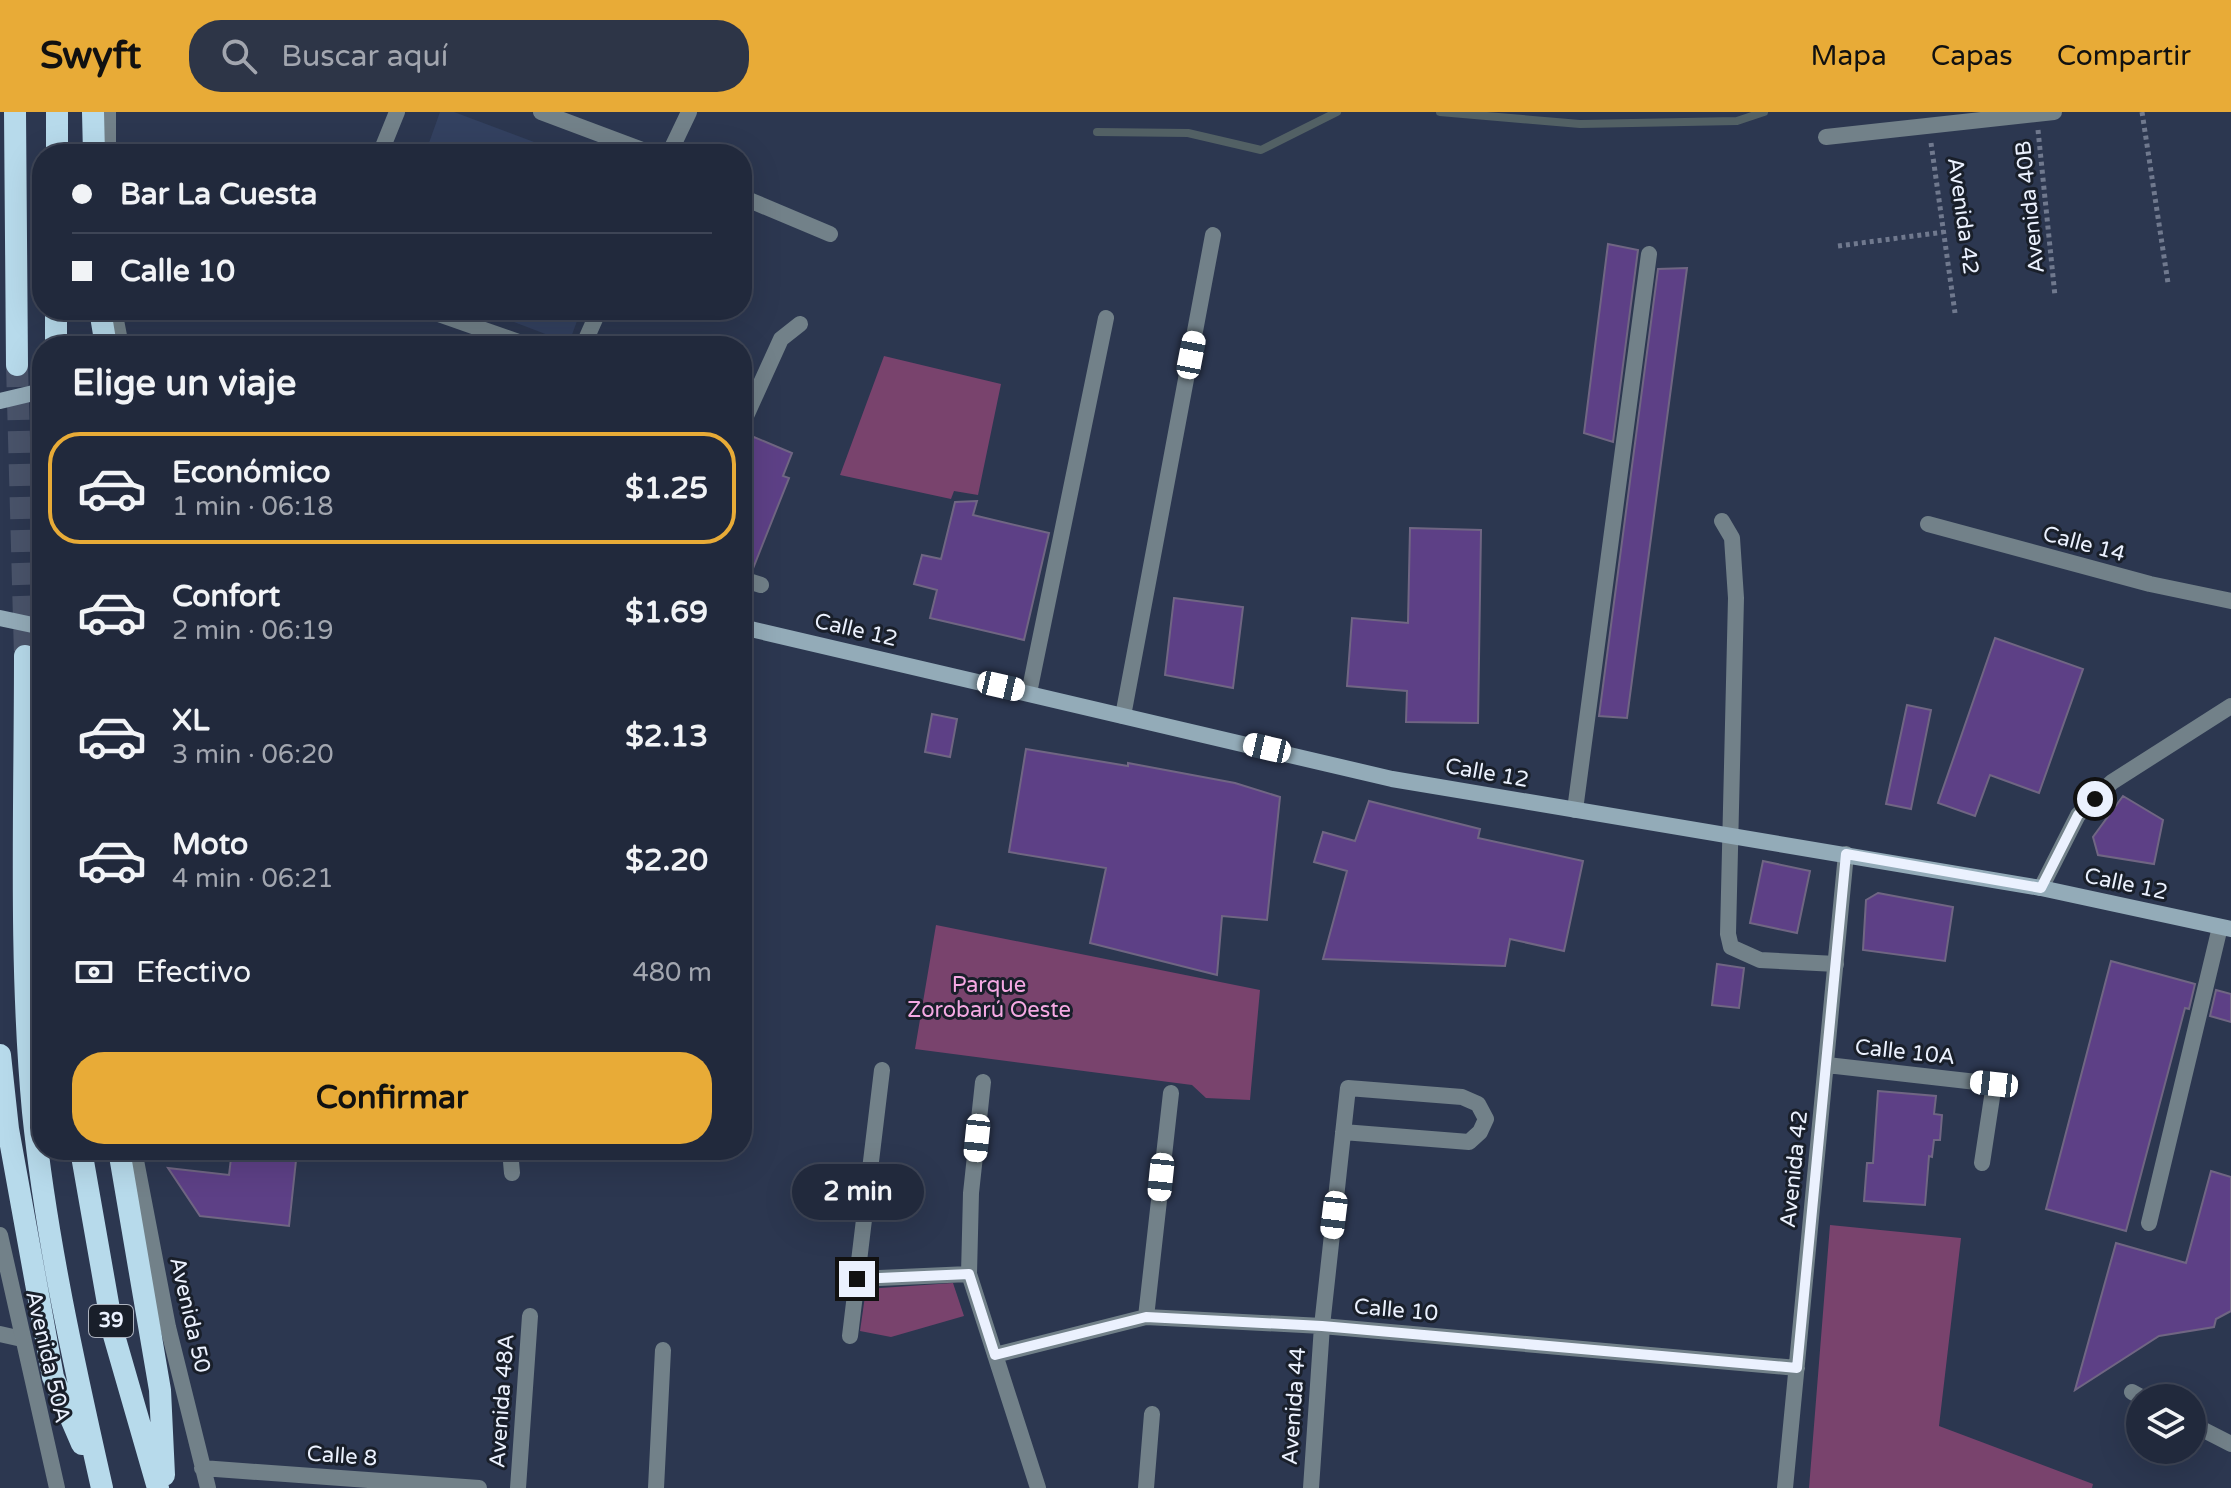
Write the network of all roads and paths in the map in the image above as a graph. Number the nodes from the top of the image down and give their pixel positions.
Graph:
1 (15, 112) edge
2 (57, 112) edge
3 (93, 112) edge
4 (108, 112) edge
5 (397, 112) edge
6 (541, 112) edge
7 (689, 112) edge
8 (2054, 112) edge
9 (2142, 112) edge
10 (2036, 115) junction
11 (1928, 125) junction
12 (1826, 137) dead end
13 (57, 144) edge
14 (94, 144) edge
15 (108, 144) edge
16 (384, 144) edge
17 (626, 144) edge
18 (674, 144) edge
19 (752, 201) edge
20 (1944, 232) junction
21 (830, 234) dead end
22 (1213, 235) dead end
23 (1838, 246) dead end
24 (1649, 254) dead end
25 (2168, 283) dead end
26 (2055, 296) dead end
27 (1955, 313) dead end
28 (1106, 318) dead end
29 (456, 320) edge
30 (800, 324) dead end
31 (501, 336) edge
32 (17, 365) tunnel mouth
33 (32, 393) edge
34 (0, 401) edge
35 (752, 403) edge
36 (1722, 521) dead end
37 (1928, 524) dead end
38 (752, 582) edge
39 (761, 585) dead end
40 (2231, 601) edge
41 (0, 618) edge
42 (32, 625) edge
43 (752, 629) edge
44 (25, 656) tunnel mouth
45 (1029, 693) junction
46 (2231, 706) edge
47 (1123, 716) junction
48 (1575, 810) junction
49 (1729, 836) junction
50 (1846, 854) junction
51 (2041, 888) junction
52 (2226, 928) edge
53 (1836, 964) junction
54 (0, 1055) edge
55 (1827, 1065) junction
56 (882, 1070) dead end
57 (983, 1082) dead end
58 (32, 1084) edge
59 (1171, 1093) dead end
60 (1343, 1132) junction
61 (41, 1160) edge
62 (83, 1160) edge
63 (121, 1160) edge
64 (136, 1160) edge
65 (511, 1160) edge
66 (1982, 1163) dead end
67 (512, 1173) dead end
68 (2149, 1223) dead end
69 (0, 1235) edge
70 (969, 1274) junction
71 (857, 1279) junction
72 (530, 1316) dead end
73 (1146, 1317) junction
74 (1322, 1326) junction
75 (0, 1334) edge
76 (850, 1336) dead end
77 (22, 1339) junction
78 (663, 1350) dead end
79 (995, 1355) junction
80 (1797, 1368) junction
81 (1152, 1414) dead end
82 (2206, 1431) edge
83 (2231, 1444) edge
84 (202, 1468) junction
85 (312, 1482) edge
86 (57, 1488) edge
87 (102, 1488) edge
88 (158, 1488) edge
89 (165, 1488) edge
90 (208, 1488) edge
91 (479, 1488) edge
92 (518, 1488) edge
93 (656, 1488) edge
94 (1038, 1488) edge
95 (1146, 1488) edge
96 (1311, 1488) edge
97 (1785, 1488) edge

1 - 32 highway
2 - 13 highway
3 - 14 highway
4 - 15 street
5 - 16 street
6 - 17 street
7 - 18 street
8 - 10 street
9 - 25 path
10 - 11 street
10 - 26 path, Avenida 40B
11 - 12 street
11 - 20 path, Avenida 42
19 - 21 street
20 - 23 path
20 - 27 path, Avenida 42
22 - 47 street
24 - 48 street
28 - 45 street
29 - 31 street
30 - 35 street
33 - 34 main road
36 - 49 street
37 - 40 street, Calle 14
38 - 39 street
41 - 42 main road
43 - 45 main road, Calle 12
44 - 58 highway, 39
45 - 47 main road, Calle 12
46 - 51 street
47 - 48 main road, Calle 12
48 - 49 main road, Calle 12
49 - 50 main road, Calle 12
49 - 53 street
50 - 51 main road, Calle 12
50 - 53 street, Avenida 42
51 - 52 main road, Calle 12
52 - 68 street
53 - 55 street, Avenida 42
54 - 87 highway
55 - 66 street, Calle 10A
55 - 80 street, Avenida 42
56 - 71 street
57 - 70 street
59 - 73 street
60 - 60 street, Avenida 44
60 - 74 street, Avenida 44
61 - 87 highway, 39
62 - 88 highway, 39
63 - 89 highway
64 - 84 street, Avenida 50
65 - 67 street
69 - 77 street, Avenida 50A
70 - 71 street
70 - 79 street
71 - 76 street
72 - 92 street, Avenida 48A
73 - 74 street, Calle 10
73 - 79 street, Calle 10
74 - 80 street, Calle 10
74 - 96 street, Avenida 44
75 - 77 street
77 - 86 street, Avenida 50A
78 - 93 street
79 - 94 street
80 - 97 street, Avenida 42
81 - 95 street
82 - 83 street
84 - 85 street, Calle 8
84 - 90 street, Avenida 50
85 - 91 street, Calle 8

